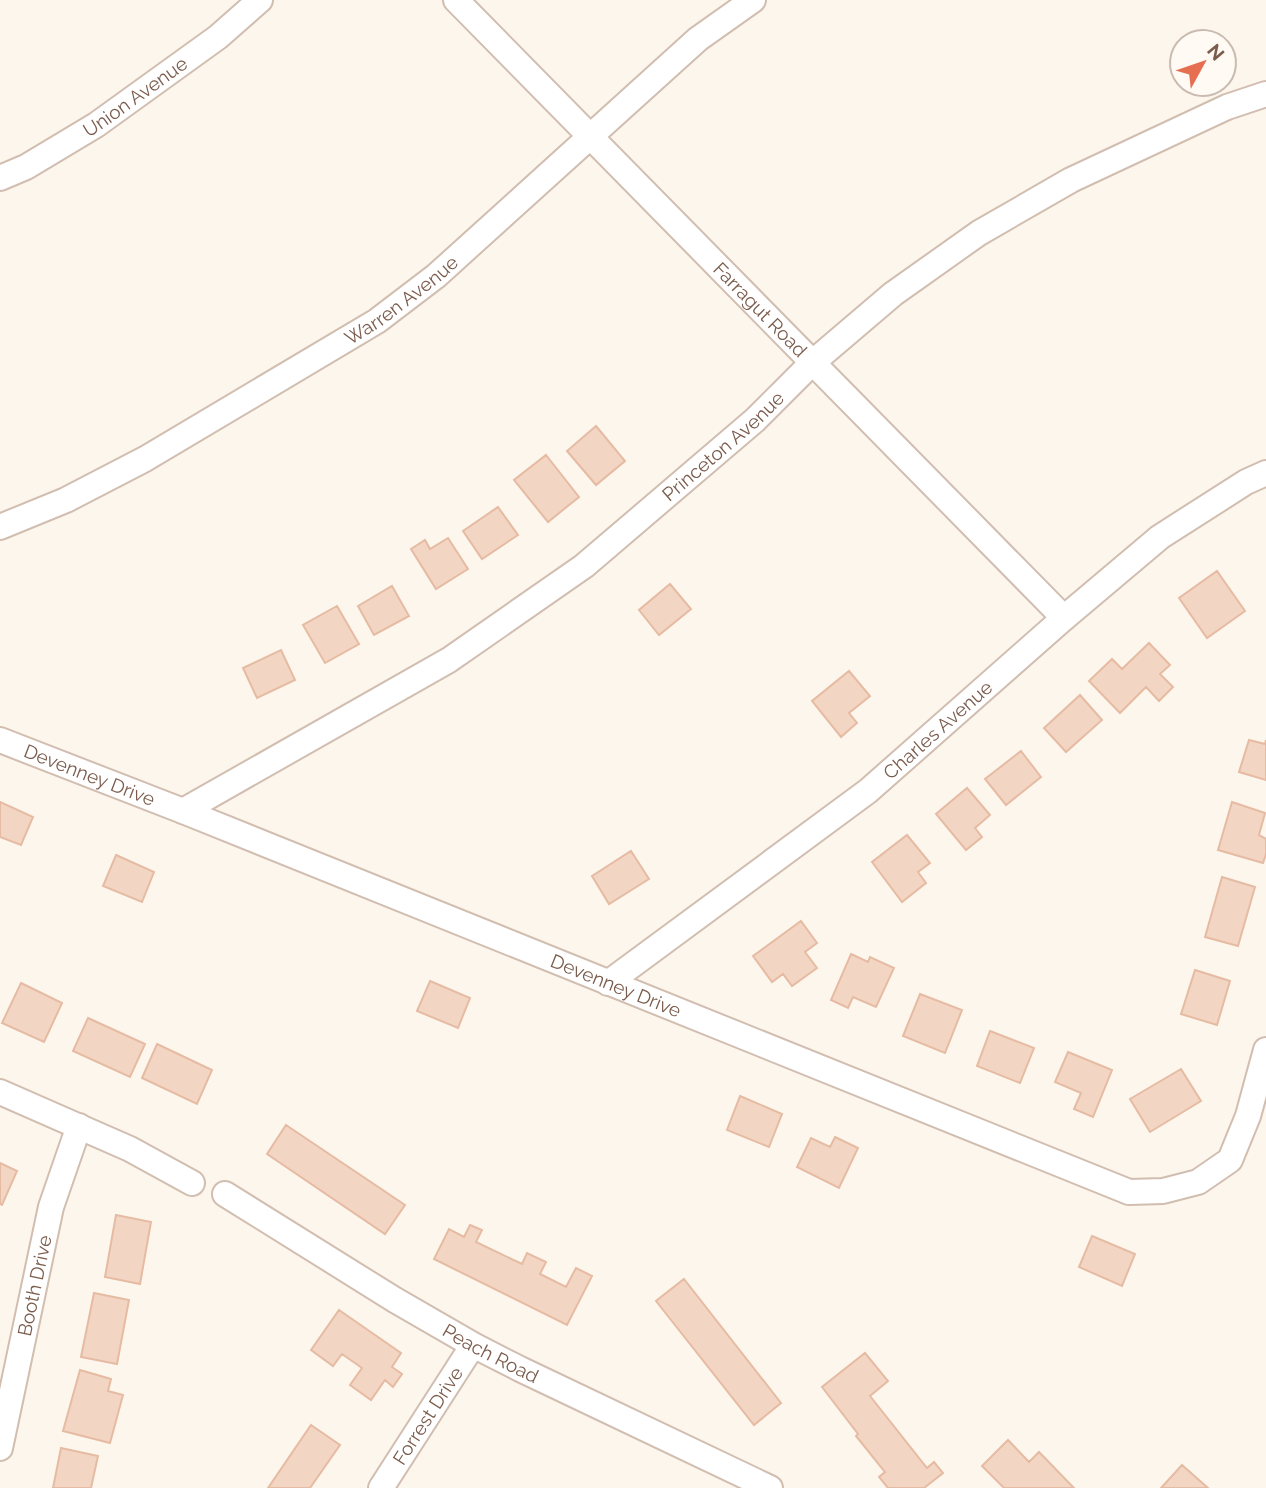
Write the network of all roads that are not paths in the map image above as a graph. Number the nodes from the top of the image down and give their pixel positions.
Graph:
1 (260, 0) edge
2 (456, 0) edge
3 (753, 0) edge
4 (1266, 94) edge
5 (589, 136) junction
6 (0, 178) edge
7 (812, 363) junction
8 (1266, 473) edge
9 (0, 527) edge
10 (1064, 618) junction
11 (0, 740) edge
12 (183, 811) junction
13 (608, 983) junction
14 (1266, 1050) edge
15 (0, 1092) edge
16 (79, 1126) junction
17 (192, 1183) dead end
18 (225, 1195) dead end
19 (474, 1345) junction
20 (7, 1378) edge
21 (0, 1448) edge
22 (381, 1488) edge
23 (770, 1488) edge

1 - 6 street, Union Avenue
2 - 5 street, Farragut Road
3 - 5 street, Warren Avenue
4 - 7 street, Princeton Avenue
5 - 7 street, Farragut Road
5 - 9 street, Warren Avenue
7 - 10 street, Farragut Road
7 - 12 street, Princeton Avenue
8 - 10 street, Charles Avenue
10 - 13 street, Charles Avenue
11 - 12 street, Devenney Drive
12 - 13 street, Devenney Drive
13 - 14 street, Devenney Drive
15 - 16 street
16 - 17 street
16 - 20 street, Booth Drive
18 - 19 street, Peach Road
19 - 22 street, Forrest Drive
19 - 23 street, Peach Road
20 - 21 street, Booth Drive

